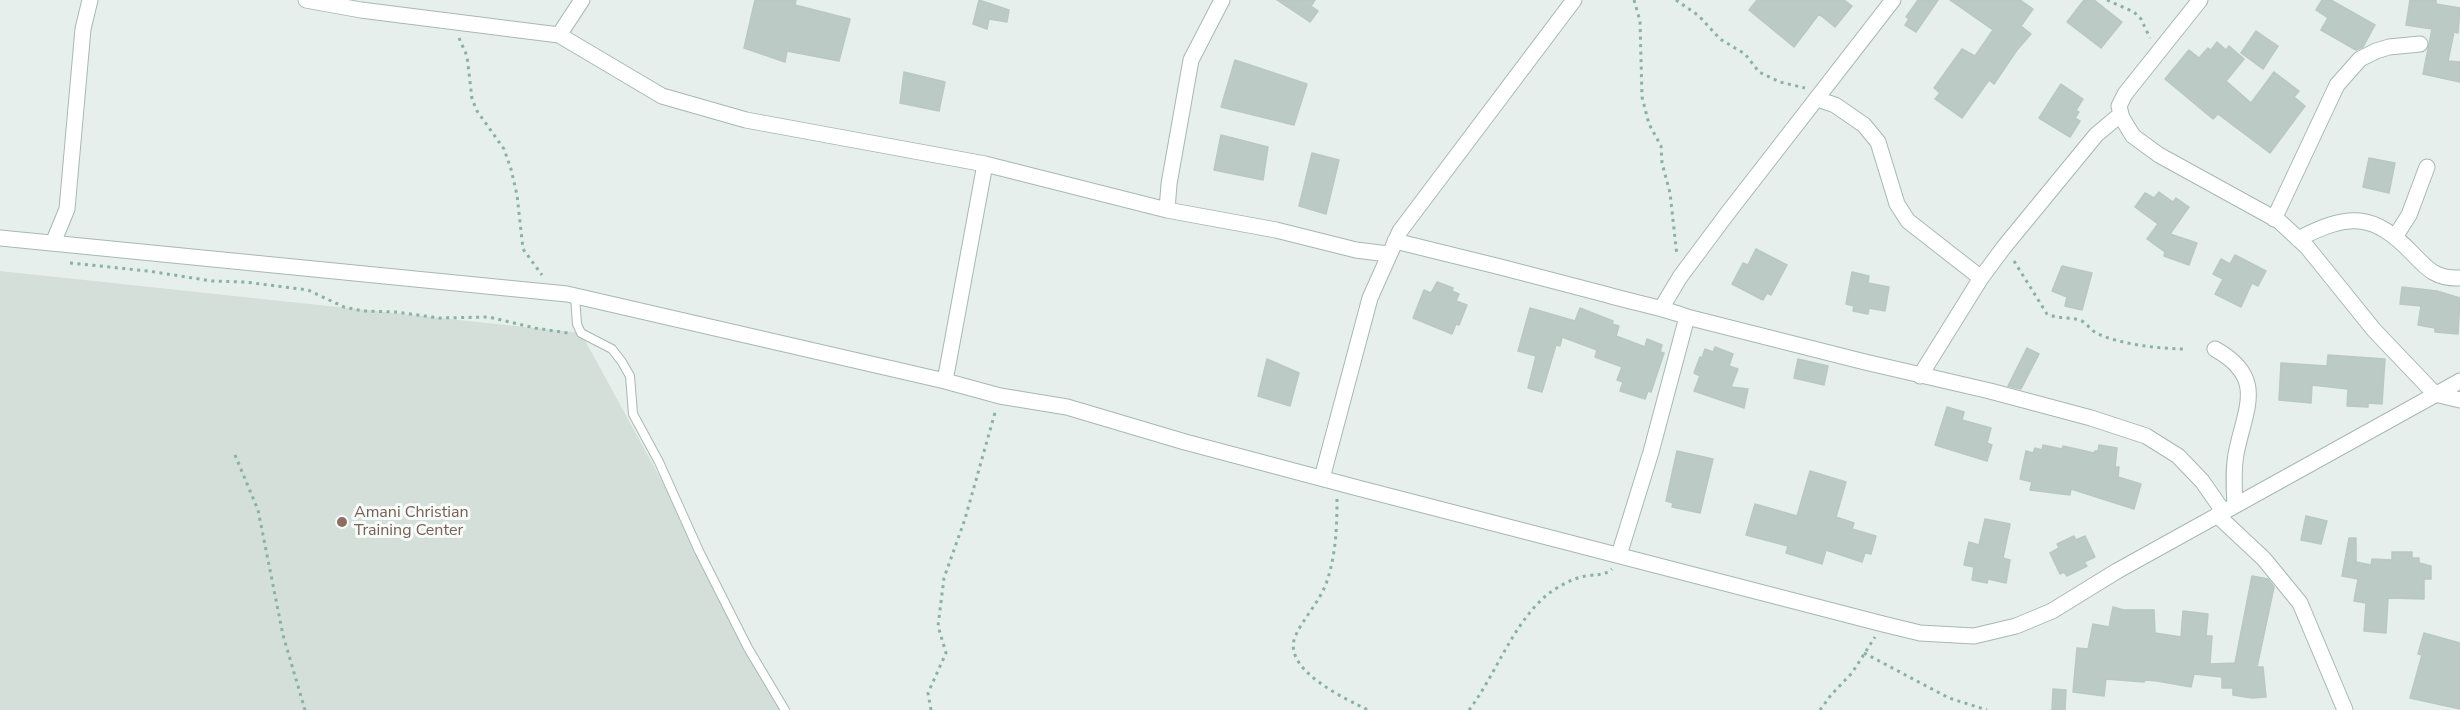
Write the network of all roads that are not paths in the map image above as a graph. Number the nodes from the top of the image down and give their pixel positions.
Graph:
1 (90, 0) edge
2 (306, 0) edge
3 (582, 0) edge
4 (1222, 0) edge
5 (1574, 0) edge
6 (1893, 0) edge
7 (2200, 0) edge
8 (559, 35) junction
9 (2420, 44) dead end
10 (1819, 96) junction
11 (2121, 114) junction
12 (985, 164) junction
13 (2427, 167) dead end
14 (1167, 210) junction
15 (2274, 219) junction
16 (2395, 237) junction
17 (0, 238) edge
18 (2298, 239) junction
19 (53, 243) junction
20 (1392, 247) junction
21 (1981, 278) junction
22 (2460, 278) edge
23 (575, 296) junction
24 (1662, 307) junction
25 (1687, 317) junction
26 (2215, 349) dead end
27 (1920, 376) junction
28 (945, 381) junction
29 (2460, 381) edge
30 (2435, 394) junction
31 (2460, 400) edge
32 (1329, 480) junction
33 (2225, 510) junction
34 (1621, 555) junction
35 (785, 710) edge
36 (2345, 710) edge

1 - 19 street
2 - 8 street
3 - 8 street
4 - 14 street
5 - 20 street
6 - 10 street
7 - 11 street
8 - 12 street
9 - 15 street
10 - 21 street
10 - 24 street
11 - 15 street
11 - 21 street
12 - 14 street
12 - 28 street
13 - 16 street
14 - 20 street
15 - 18 street
16 - 18 street
16 - 22 street
17 - 19 street
18 - 30 street
19 - 23 street
20 - 24 street
20 - 32 street
21 - 27 street
23 - 28 street
23 - 35 lane
24 - 25 street
25 - 27 street
25 - 34 street
26 - 33 street
27 - 33 street
28 - 32 street
29 - 30 street
30 - 31 street
30 - 33 street
32 - 34 street
33 - 34 street
33 - 36 street

